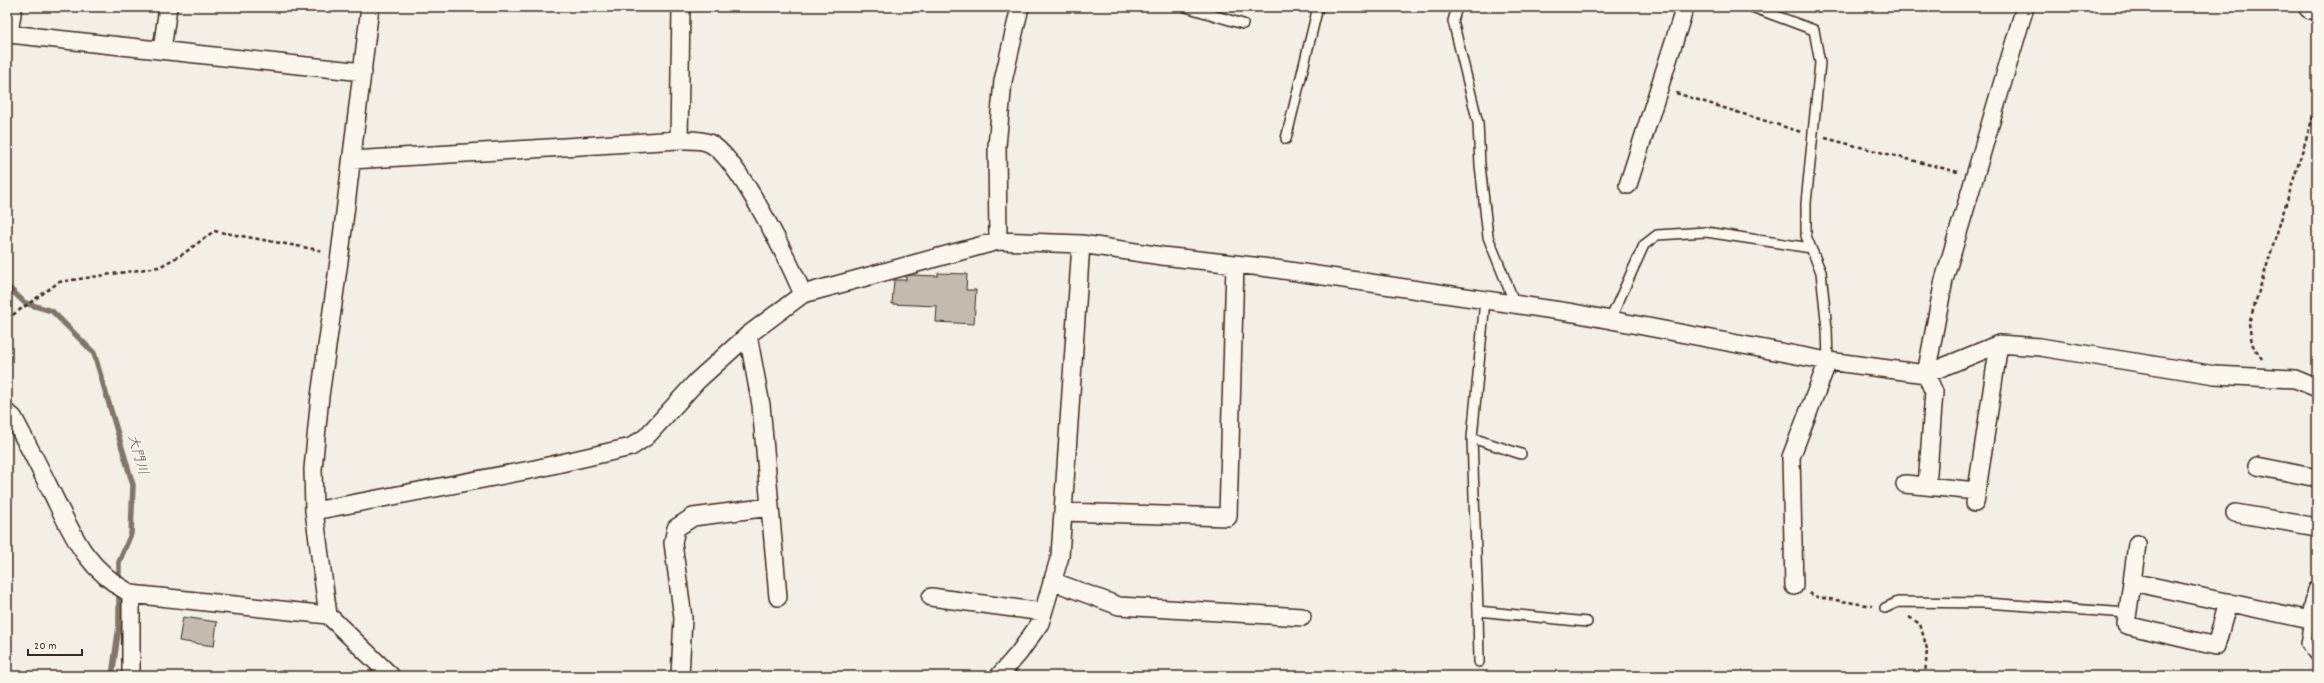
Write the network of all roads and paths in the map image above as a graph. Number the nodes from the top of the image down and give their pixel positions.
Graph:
1 (13, 7) edge
2 (168, 7) edge
3 (370, 7) edge
4 (681, 7) edge
5 (1020, 7) edge
6 (1186, 7) edge
7 (1318, 7) edge
8 (1457, 7) edge
9 (1685, 7) edge
10 (1752, 7) edge
11 (2025, 7) edge
12 (2310, 7) edge
13 (2317, 9) edge
14 (1244, 24) dead end
15 (162, 50) junction
16 (363, 72) junction
17 (2317, 104) edge
18 (1286, 139) dead end
19 (679, 140) junction
20 (352, 160) junction
21 (1628, 185) dead end
22 (998, 241) junction
23 (1080, 244) junction
24 (1811, 248) junction
25 (340, 254) junction
26 (1236, 264) junction
27 (803, 294) junction
28 (1485, 300) junction
29 (1515, 304) junction
30 (7, 319) edge
31 (1610, 320) junction
32 (748, 335) junction
33 (1999, 344) junction
34 (1828, 361) junction
35 (1926, 374) junction
36 (2274, 376) junction
37 (2317, 388) edge
38 (7, 413) edge
39 (1472, 438) junction
40 (1521, 454) dead end
41 (2257, 466) dead end
42 (2317, 478) edge
43 (1905, 484) dead end
44 (1926, 486) junction
45 (770, 507) junction
46 (314, 511) junction
47 (1062, 512) junction
48 (2235, 513) dead end
49 (2317, 527) edge
50 (2137, 544) dead end
51 (1052, 581) junction
52 (2132, 582) junction
53 (1794, 586) dead end
54 (2317, 590) edge
55 (130, 593) junction
56 (778, 597) dead end
57 (931, 597) dead end
58 (2228, 602) junction
59 (1885, 608) dead end
60 (1478, 611) junction
61 (1043, 612) junction
62 (2128, 613) junction
63 (328, 615) junction
64 (1302, 617) dead end
65 (2310, 620) junction
66 (1587, 622) dead end
67 (2317, 658) edge
68 (1479, 662) dead end
69 (131, 676) edge
70 (391, 676) edge
71 (680, 676) edge
72 (999, 676) edge

1 - 15 street
2 - 15 street
3 - 16 street
4 - 19 street
5 - 22 street
6 - 14 lane
7 - 18 lane
8 - 29 lane
9 - 21 street
10 - 24 lane
11 - 35 street
12 - 13 main road
15 - 16 street
16 - 20 street
17 - 36 path
19 - 20 street
19 - 27 street
20 - 25 street
22 - 23 street
22 - 27 street
23 - 26 street
23 - 47 street
24 - 31 lane
24 - 34 lane
25 - 30 path
25 - 46 street
26 - 28 street
26 - 47 street
27 - 32 street
28 - 29 street
28 - 39 lane
29 - 31 street
31 - 34 street
32 - 45 street
32 - 46 street
33 - 35 street
33 - 36 street
33 - 44 street
34 - 35 street
34 - 53 street
35 - 44 street
36 - 37 street
38 - 55 street
39 - 40 lane
39 - 60 lane
41 - 42 street
43 - 44 street
45 - 56 street
45 - 71 street
46 - 63 street
47 - 51 street
48 - 49 street
50 - 52 street
51 - 61 street
51 - 64 street
52 - 58 street
52 - 62 street
54 - 65 street
55 - 63 street
55 - 69 street
57 - 61 street
58 - 62 street
58 - 65 street
59 - 62 lane
60 - 66 lane
60 - 68 lane
61 - 72 street
63 - 70 street
65 - 67 lane

